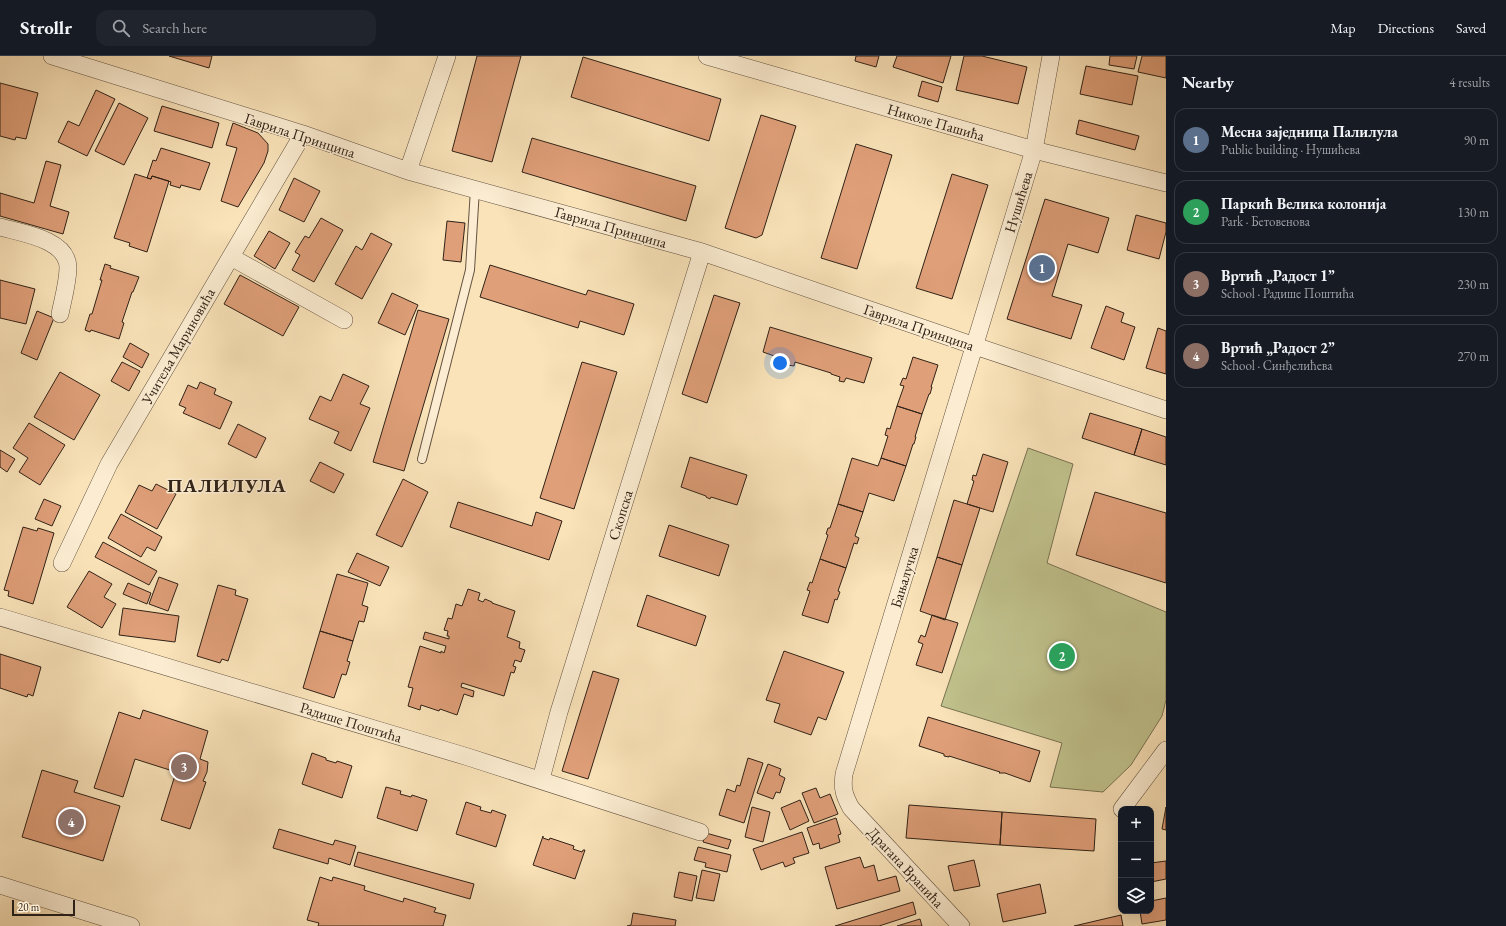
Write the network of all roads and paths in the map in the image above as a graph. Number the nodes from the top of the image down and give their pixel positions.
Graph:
1 (52, 56) edge
2 (447, 56) edge
3 (707, 56) edge
4 (1051, 56) edge
5 (303, 134) junction
6 (1034, 150) junction
7 (408, 171) junction
8 (1166, 183) edge
9 (475, 189) junction
10 (0, 226) edge
11 (702, 252) junction
12 (231, 257) junction
13 (60, 314) dead end
14 (344, 320) dead end
15 (975, 346) junction
16 (1166, 410) edge
17 (422, 459) dead end
18 (62, 564) dead end
19 (0, 617) edge
20 (1166, 750) edge
21 (541, 780) junction
22 (1124, 806) edge
23 (851, 808) joint
24 (700, 832) dead end
25 (0, 885) edge
26 (131, 926) edge
27 (961, 926) edge

1 - 5 street, Гаврила Принципа
2 - 7 street
3 - 6 street, Николе Пашића
4 - 6 street, Нушићева
5 - 7 street, Гаврила Принципа
5 - 12 street, Учитеља Мариновића
6 - 8 street, Николе Пашића
6 - 15 street, Нушићева
7 - 9 street, Гаврила Принципа
9 - 11 street, Гаврила Принципа
9 - 17 lane
10 - 13 street
11 - 15 street, Гаврила Принципа
11 - 21 street, Скопска
12 - 14 street
12 - 18 street, Учитеља Мариновића
15 - 16 street, Гаврила Принципа
15 - 23 street, Бањалучка
19 - 21 street, Радише Поштића
20 - 22 street
21 - 24 street, Радише Поштића
23 - 27 street, Драгана Вранића
25 - 26 street

